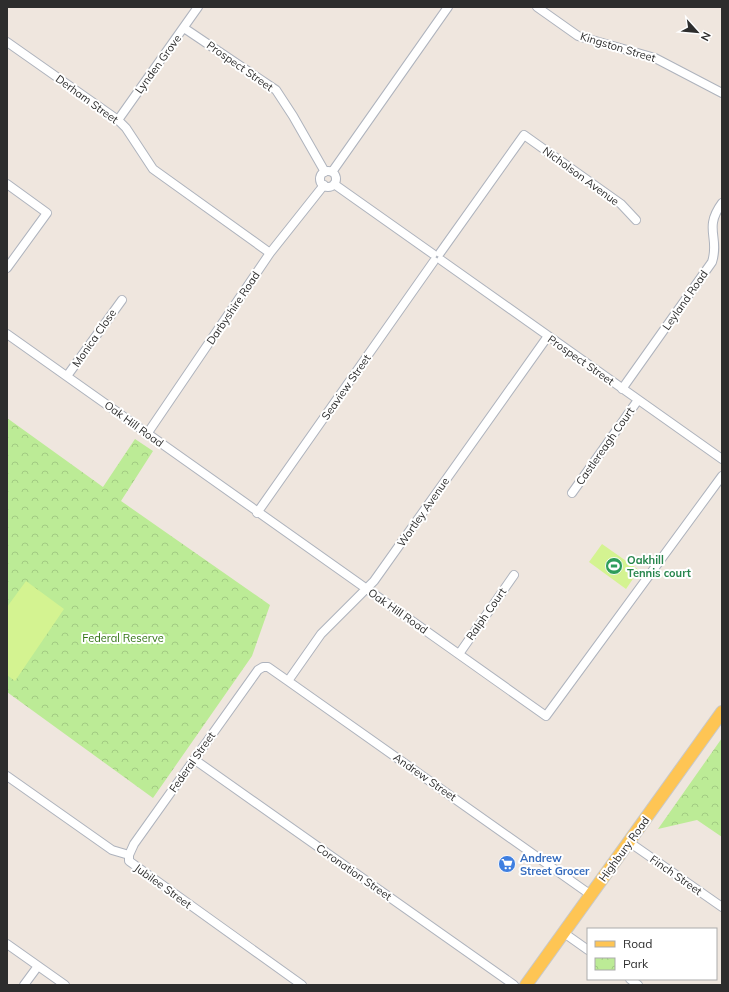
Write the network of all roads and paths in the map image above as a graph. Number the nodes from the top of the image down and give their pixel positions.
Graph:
1 (198, 7) edge
2 (448, 7) edge
3 (537, 7) edge
4 (184, 28) junction
5 (7, 42) edge
6 (722, 94) edge
7 (118, 120) junction
8 (524, 135) joint
9 (328, 172) junction
10 (7, 184) edge
11 (334, 184) junction
12 (324, 185) junction
13 (722, 203) edge
14 (636, 220) dead end
15 (270, 253) junction
16 (437, 257) junction
17 (7, 268) edge
18 (122, 300) dead end
19 (7, 334) edge
20 (548, 336) junction
21 (67, 376) junction
22 (622, 389) junction
23 (638, 400) junction
24 (147, 434) junction
25 (722, 459) edge
26 (722, 476) edge
27 (572, 493) dead end
28 (258, 513) junction
29 (514, 575) dead end
30 (366, 589) junction
31 (459, 654) junction
32 (258, 670) joint
33 (288, 681) junction
34 (722, 712) edge
35 (195, 760) junction
36 (7, 776) edge
37 (629, 842) junction
38 (129, 855) junction
39 (591, 895) junction
40 (722, 907) edge
41 (564, 933) junction
42 (7, 944) edge
43 (587, 949) edge
44 (38, 966) junction
45 (24, 985) edge
46 (65, 985) edge
47 (302, 985) edge
48 (514, 985) edge
49 (526, 985) edge

1 - 4 street, Lynden Grove
2 - 9 street
3 - 6 street, Kingston Street
4 - 7 street, Lynden Grove
4 - 9 street, Prospect Street
5 - 7 street, Derham Street
7 - 15 street, Derham Street
8 - 14 street, Nicholson Avenue
8 - 16 street, Seaview Street
9 - 11 street
9 - 12 street
10 - 17 street
11 - 12 street
11 - 16 street, Prospect Street
12 - 15 street, Darbyshire Road
13 - 22 street, Leyland Road
15 - 24 street, Darbyshire Road
16 - 20 street, Prospect Street
16 - 28 street, Seaview Street
18 - 21 street, Monica Close
19 - 21 street, Oak Hill Road
20 - 22 street, Prospect Street
20 - 30 street, Wortley Avenue
21 - 24 street, Oak Hill Road
22 - 23 street, Prospect Street
23 - 25 street, Prospect Street
23 - 27 street, Castlereagh Court
24 - 28 street, Oak Hill Road
26 - 31 street, Oak Hill Road
28 - 30 street, Oak Hill Road
29 - 31 street, Ralph Court
30 - 31 street, Oak Hill Road
30 - 33 street, Wortley Avenue
32 - 33 street, Andrew Street
32 - 35 street, Federal Street
33 - 39 street, Andrew Street
34 - 37 main road, Highbury Road
35 - 38 street, Federal Street
35 - 48 street, Coronation Street
36 - 38 street, Jubilee Street
37 - 39 main road, Highbury Road
37 - 40 street, Finch Street
38 - 47 street, Jubilee Street
39 - 41 main road, Highbury Road
41 - 43 street
41 - 49 main road, Highbury Road
42 - 44 street
44 - 45 street
44 - 46 street

